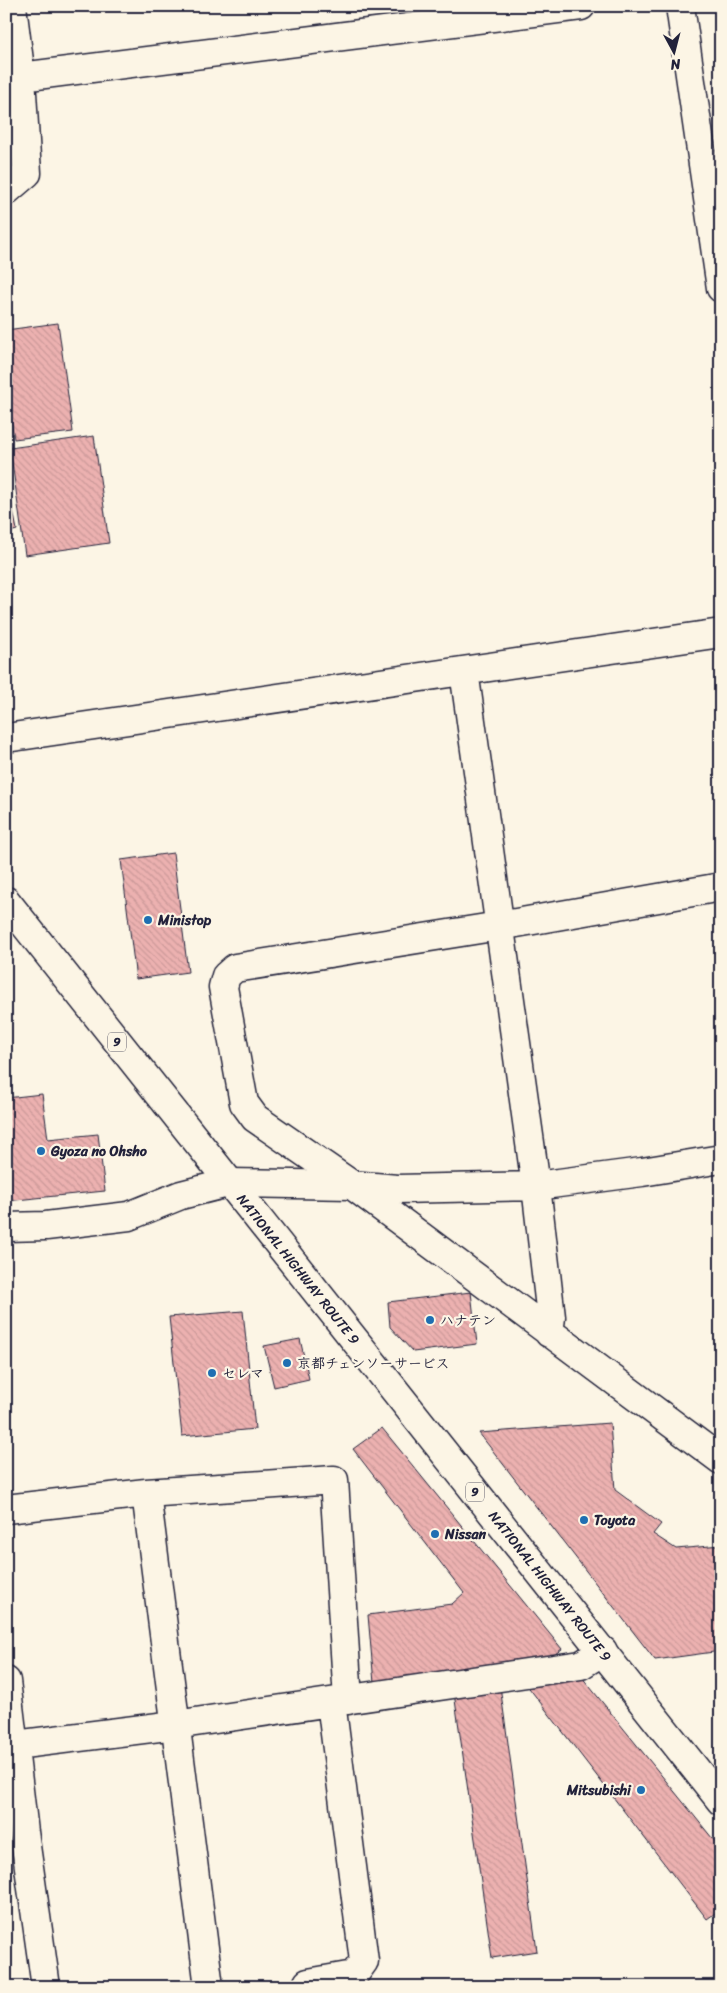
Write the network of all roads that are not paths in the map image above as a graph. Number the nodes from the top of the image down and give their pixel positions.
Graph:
1 (12, 6) edge
2 (581, 6) edge
3 (680, 6) edge
4 (21, 77) junction
5 (6, 191) edge
6 (721, 288) edge
7 (721, 633) edge
8 (464, 671) junction
9 (6, 738) edge
10 (721, 887) edge
11 (6, 901) edge
12 (499, 926) junction
13 (721, 1158) edge
14 (228, 1183) junction
15 (352, 1185) junction
16 (536, 1186) junction
17 (6, 1227) edge
18 (549, 1334) junction
19 (721, 1460) edge
20 (146, 1493) junction
21 (6, 1509) edge
22 (603, 1652) junction
23 (6, 1681) edge
24 (340, 1701) junction
25 (175, 1725) junction
26 (15, 1745) junction
27 (721, 1801) edge
28 (15, 1833) edge
29 (46, 1987) edge
30 (209, 1987) edge
31 (306, 1987) edge

1 - 4 main road
2 - 4 main road
3 - 6 main road
4 - 5 main road
7 - 8 main road
8 - 9 main road
8 - 12 main road
10 - 12 main road
11 - 14 main road, NATIONAL HIGHWAY ROUTE 9 / 9
12 - 15 main road
12 - 16 main road
13 - 16 main road
14 - 15 main road
14 - 17 main road
14 - 22 main road, NATIONAL HIGHWAY ROUTE 9 / 9
15 - 16 main road
15 - 18 main road
16 - 18 main road
18 - 19 main road
20 - 21 main road
20 - 24 main road
20 - 25 main road
22 - 24 main road
22 - 27 main road, NATIONAL HIGHWAY ROUTE 9 / 9
23 - 26 main road
24 - 25 main road
24 - 31 main road
25 - 26 main road
25 - 30 main road
26 - 28 main road
28 - 29 main road

